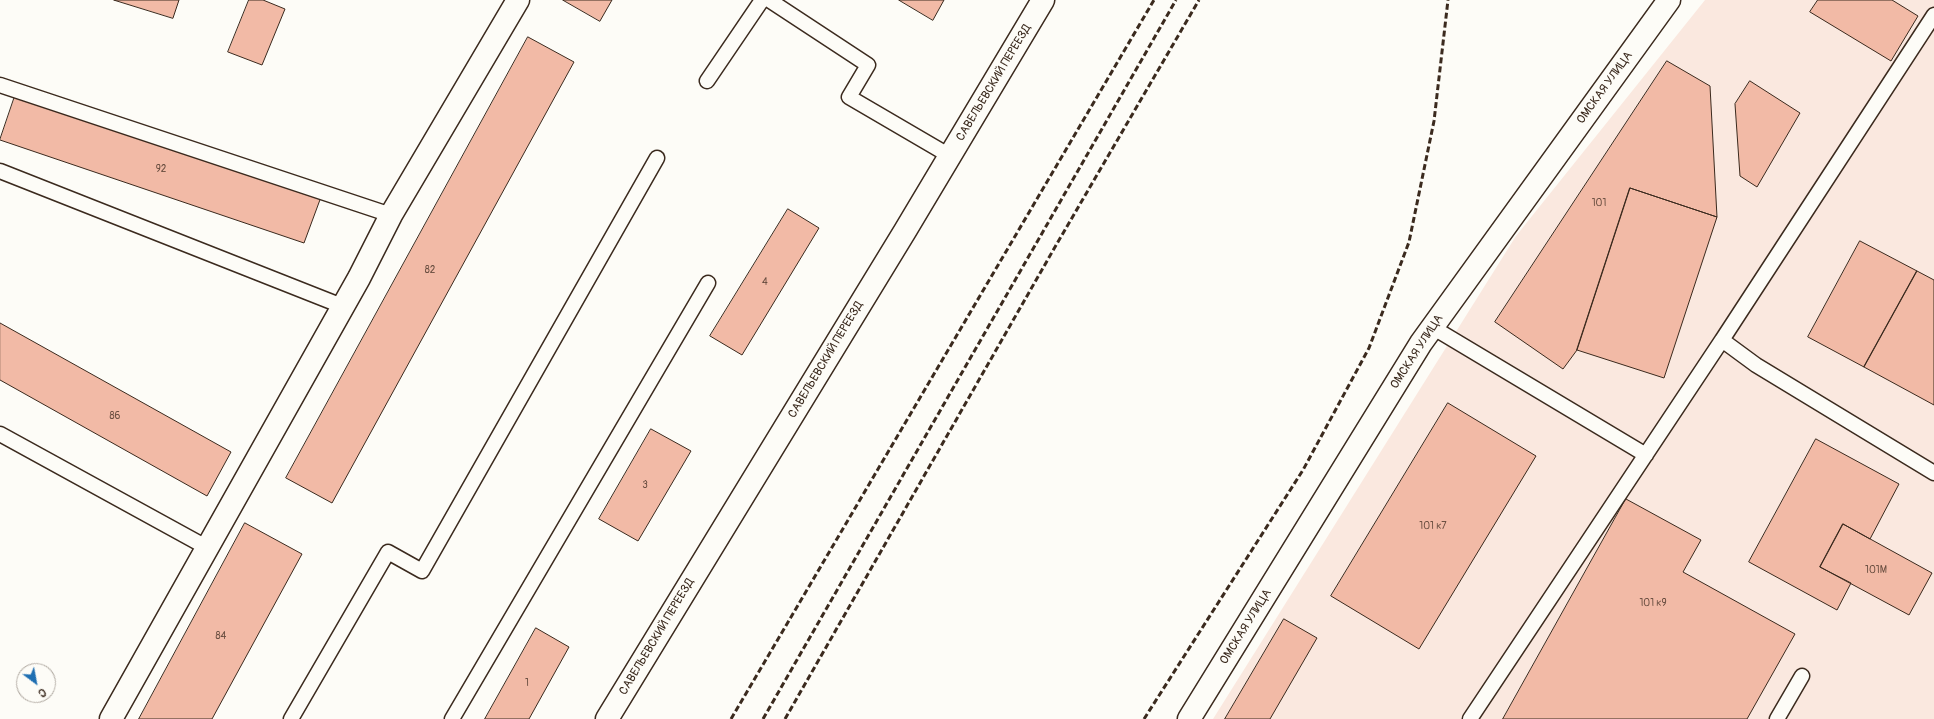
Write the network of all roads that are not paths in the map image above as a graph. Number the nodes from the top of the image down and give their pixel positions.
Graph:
1 (518, 0) edge
2 (762, 0) edge
3 (769, 0) edge
4 (1043, 0) edge
5 (1669, 0) edge
6 (1934, 15) edge
7 (707, 81) dead end
8 (0, 86) edge
9 (950, 156) junction
10 (658, 158) dead end
11 (0, 171) edge
12 (391, 215) junction
13 (708, 283) dead end
14 (342, 306) junction
15 (1432, 327) junction
16 (1722, 340) junction
17 (0, 434) edge
18 (1646, 455) junction
19 (1934, 473) edge
20 (206, 547) junction
21 (1802, 676) dead end
22 (111, 719) edge
23 (290, 719) edge
24 (452, 719) edge
25 (607, 719) edge
26 (1189, 719) edge
27 (1470, 719) edge
28 (1777, 719) edge

1 - 12 main road
2 - 7 lane
3 - 9 lane
4 - 9 main road, САВЕЛЬЕВСКИЙ ПЕРЕЕЗД
5 - 15 main road, ОМСКАЯ УЛИЦА
6 - 16 lane
8 - 12 lane
9 - 25 main road, САВЕЛЬЕВСКИЙ ПЕРЕЕЗД
10 - 23 lane
11 - 14 lane
12 - 14 main road
13 - 24 lane
14 - 20 main road
15 - 18 lane
15 - 26 main road, ОМСКАЯ УЛИЦА
16 - 18 lane
16 - 19 lane
17 - 20 lane
18 - 27 lane
20 - 22 main road
21 - 28 lane

